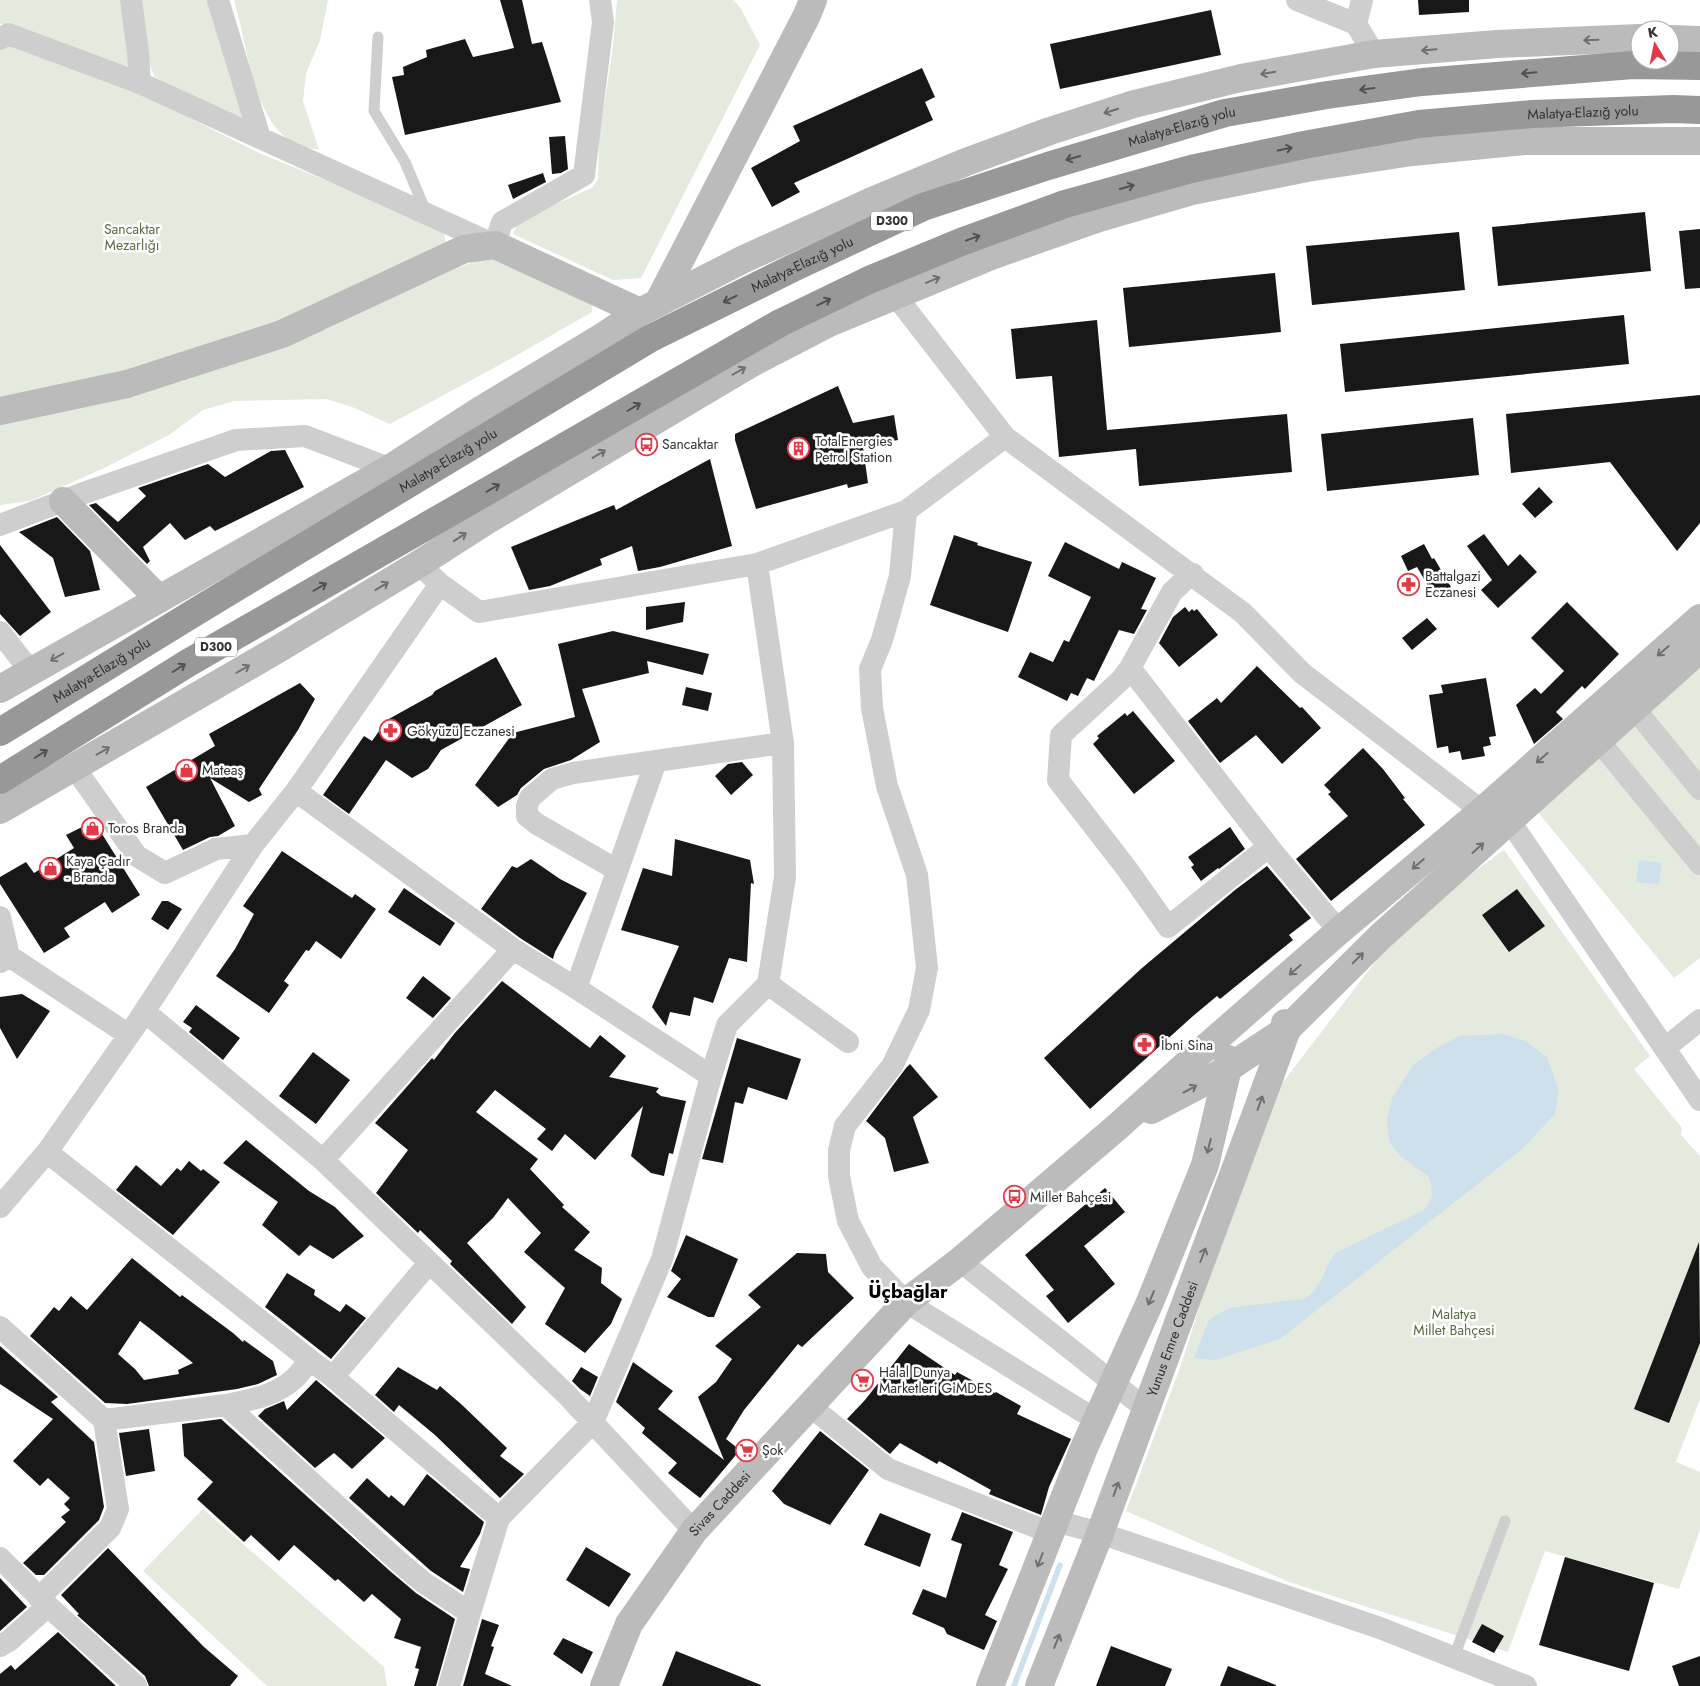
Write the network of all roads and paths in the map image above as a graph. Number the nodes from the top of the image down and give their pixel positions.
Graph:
1 (131, 0) edge
2 (218, 0) edge
3 (600, 0) edge
4 (813, 0) edge
5 (1297, 0) edge
6 (1362, 0) edge
7 (1356, 24) junction
8 (378, 37) dead end
9 (1630, 38) edge
10 (0, 39) edge
11 (1680, 39) edge
12 (1700, 40) edge
13 (1374, 54) junction
14 (1700, 66) edge
15 (140, 83) junction
16 (1700, 110) edge
17 (260, 138) junction
18 (1700, 141) edge
19 (426, 214) junction
20 (495, 245) junction
21 (895, 295) junction
22 (649, 308) junction
23 (0, 411) edge
24 (1005, 437) junction
25 (389, 469) junction
26 (418, 479) junction
27 (62, 501) junction
28 (906, 511) junction
29 (0, 525) edge
30 (419, 564) junction
31 (757, 564) junction
32 (1192, 574) junction
33 (440, 584) junction
34 (159, 599) junction
35 (202, 608) junction
36 (1700, 618) edge
37 (0, 632) edge
38 (99, 633) junction
39 (1700, 649) edge
40 (1130, 668) junction
41 (31, 672) junction
42 (0, 690) edge
43 (1634, 708) junction
44 (0, 732) edge
45 (1598, 740) junction
46 (783, 743) junction
47 (656, 761) junction
48 (74, 767) junction
49 (0, 780) edge
50 (1700, 789) edge
51 (296, 791) junction
52 (0, 810) edge
53 (1482, 811) junction
54 (1509, 820) junction
55 (253, 845) junction
56 (1272, 850) junction
57 (1700, 864) edge
58 (617, 870) junction
59 (0, 917) edge
60 (1339, 931) junction
61 (513, 950) junction
62 (4, 959) edge
63 (768, 984) junction
64 (576, 988) junction
65 (1272, 989) junction
66 (1700, 1020) edge
67 (1287, 1029) junction
68 (1226, 1030) junction
69 (129, 1035) junction
70 (848, 1042) dead end
71 (1665, 1048) junction
72 (1228, 1068) junction
73 (711, 1076) junction
74 (1700, 1100) edge
75 (1116, 1128) junction
76 (47, 1152) junction
77 (322, 1160) junction
78 (0, 1207) edge
79 (960, 1262) junction
80 (429, 1263) junction
81 (906, 1302) junction
82 (0, 1326) edge
83 (310, 1360) junction
84 (334, 1377) junction
85 (1113, 1383) junction
86 (226, 1405) junction
87 (810, 1406) junction
88 (1146, 1409) junction
89 (104, 1420) junction
90 (1096, 1420) junction
91 (593, 1422) junction
92 (499, 1518) junction
93 (1506, 1521) dead end
94 (1053, 1527) junction
95 (694, 1531) junction
96 (1100, 1533) junction
97 (0, 1558) edge
98 (43, 1602) junction
99 (470, 1613) junction
100 (0, 1646) edge
101 (1454, 1658) junction
102 (136, 1686) edge
103 (449, 1686) edge
104 (604, 1686) edge
105 (990, 1686) edge
106 (1039, 1686) edge
107 (1526, 1686) edge

1 - 15 street
2 - 17 street
3 - 20 street
4 - 22 main road
5 - 7 street
6 - 7 street
7 - 13 street
8 - 19 lane
9 -> 13 main road
10 - 15 street
11 - 12 main road
13 -> 22 main road
14 -> 26 highway, Malatya-Elazığ yolu / D300
15 - 17 street
49 -> 16 highway, Malatya-Elazığ yolu / D300
17 - 19 street
21 -> 18 main road
19 - 20 street
20 - 22 main road
20 - 23 main road
21 - 24 street
30 -> 21 main road
22 - 25 main road
24 - 28 street
24 - 32 street
25 - 26 street
25 - 27 street
25 - 34 main road
26 - 35 highway, Malatya-Elazığ yolu / D300
27 - 29 street
27 - 34 main road
28 - 31 street
28 - 81 street
30 - 33 street
48 -> 30 main road
31 - 33 street
31 - 46 street
32 - 40 street
32 - 53 street
33 - 51 street
34 - 38 main road
35 - 38 main road
35 - 44 highway, Malatya-Elazığ yolu / D300
36 -> 53 main road
37 - 41 street
38 -> 41 main road
39 - 43 main road
40 - 56 street
40 - 56 street
41 - 42 main road
43 - 45 main road
43 - 50 street
45 - 54 main road
45 - 57 street
46 - 47 street
46 - 63 street
47 - 58 street
47 - 58 street
48 - 52 main road
48 - 55 street
51 - 55 street
51 - 61 street
53 -> 60 main road
67 -> 54 main road
54 - 71 street
55 - 69 street
56 - 60 street
58 - 64 street
59 - 62 street
60 -> 65 main road
61 - 64 street
61 - 77 street
62 - 69 street
63 - 70 street
63 - 73 street
64 - 73 street
65 - 67 main road
65 - 68 main road
66 - 71 street
67 - 72 main road
88 -> 67 main road, Yunus Emre Caddesi
68 - 72 main road
68 - 75 main road
69 - 76 street
69 - 77 street
71 - 74 street
75 -> 72 main road
72 -> 85 main road
73 - 91 street
75 - 79 main road, Sivas Caddesi
76 - 78 street
76 - 83 street
77 - 80 street
79 - 81 main road, Sivas Caddesi
79 - 85 street
80 - 84 street
80 - 91 street
81 - 87 main road, Sivas Caddesi
81 - 90 street
82 - 89 street
83 - 84 street
83 - 86 street
84 - 92 street
85 - 88 street
85 - 90 main road
86 - 89 street
86 - 99 street
87 - 94 street
87 - 95 main road, Sivas Caddesi
96 -> 88 main road, Yunus Emre Caddesi
89 - 98 street
90 - 94 main road
91 - 92 street
91 - 95 street
92 - 99 street
93 - 101 lane
94 - 96 street
94 -> 105 main road
95 - 104 main road, Sivas Caddesi
96 - 101 street
106 -> 96 main road, Yunus Emre Caddesi
97 - 98 street
98 - 100 street
98 - 102 street
99 - 103 street
101 - 107 street

